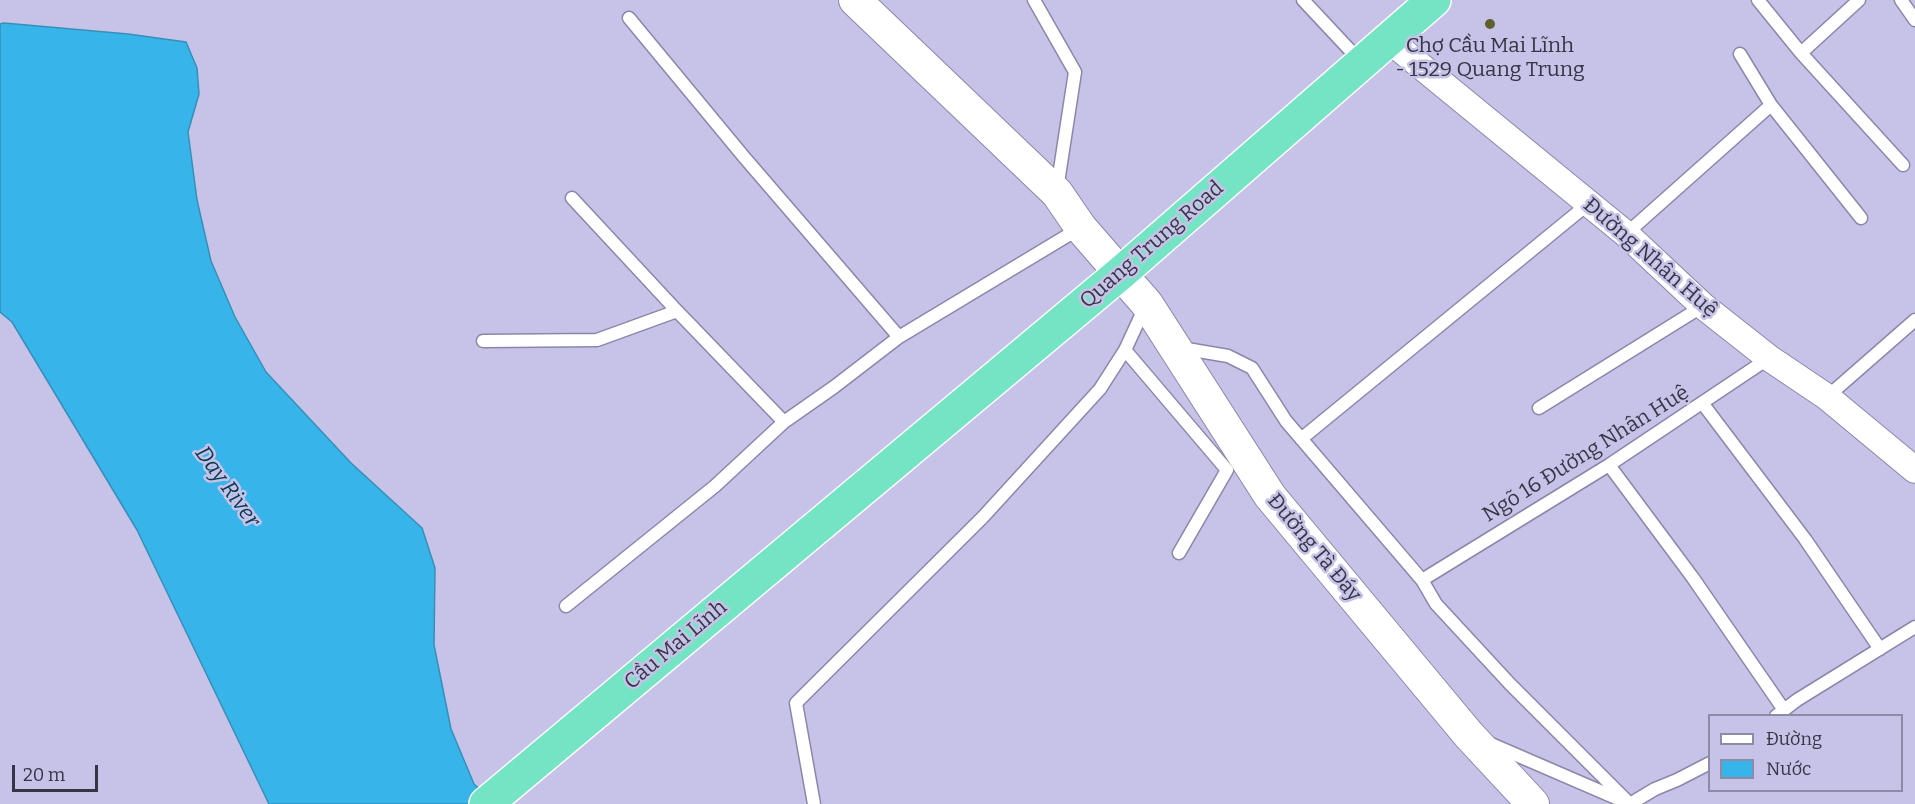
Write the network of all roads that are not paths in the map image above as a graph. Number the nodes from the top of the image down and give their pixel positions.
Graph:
1 (855, 0) edge
2 (1034, 0) edge
3 (1303, 0) edge
4 (1434, 0) edge
5 (1758, 0) edge
6 (1859, 0) edge
7 (1901, 0) edge
8 (629, 18) dead end
9 (1915, 20) edge
10 (1389, 40) junction
11 (1801, 53) junction
12 (1740, 54) dead end
13 (1362, 63) junction
14 (1771, 105) junction
15 (1903, 165) dead end
16 (1057, 193) junction
17 (572, 198) dead end
18 (1588, 204) junction
19 (1862, 218) dead end
20 (1082, 228) junction
21 (1626, 234) junction
22 (1122, 272) junction
23 (1147, 303) junction
24 (1703, 306) junction
25 (677, 311) junction
26 (1915, 320) edge
27 (899, 337) junction
28 (483, 340) dead end
29 (1175, 348) junction
30 (1125, 350) junction
31 (1769, 358) junction
32 (1827, 397) junction
33 (1703, 404) junction
34 (1539, 408) dead end
35 (784, 422) junction
36 (1301, 439) junction
37 (1912, 464) edge
38 (1609, 465) junction
39 (867, 486) joint
40 (1179, 553) dead end
41 (1422, 580) junction
42 (566, 606) dead end
43 (1915, 627) edge
44 (1880, 649) junction
45 (1780, 713) edge
46 (1468, 734) junction
47 (1708, 764) edge
48 (486, 804) edge
49 (814, 804) edge
50 (1533, 804) edge
51 (1630, 804) edge

1 - 16 street, Đường Tà Đáy
2 - 16 lane
3 - 13 lane
4 - 10 highway, Quang Trung Road
5 - 11 lane
6 - 11 lane
7 - 9 lane
8 - 27 lane
10 - 13 highway, Quang Trung Road
10 - 18 street, Đường Nhân Huệ
11 - 15 lane
12 - 14 lane
13 - 22 highway, Quang Trung Road
14 - 19 lane
14 - 21 lane
16 - 20 street, Đường Tà Đáy
17 - 25 lane
18 - 21 street, Đường Nhân Huệ
18 - 36 lane
20 - 22 street, Đường Tà Đáy
20 - 27 lane
21 - 24 street, Đường Nhân Huệ
22 - 23 street, Đường Tà Đáy
22 - 39 highway, Quang Trung Road
23 - 29 street, Đường Tà Đáy
23 - 30 lane
24 - 31 street, Đường Nhân Huệ
24 - 34 lane
25 - 28 lane
25 - 35 lane
26 - 32 lane
27 - 35 lane
29 - 36 lane
29 - 46 street, Đường Tà Đáy
30 - 40 lane
30 - 49 lane
31 - 32 street, Đường Nhân Huệ
31 - 33 lane, Ngõ 16 Đường Nhân Huệ
32 - 37 street, Đường Nhân Huệ
33 - 38 lane, Ngõ 16 Đường Nhân Huệ
33 - 44 lane
35 - 42 lane
36 - 41 lane
38 - 41 lane, Ngõ 16 Đường Nhân Huệ
38 - 45 lane
39 - 48 highway, Cầu Mai Lĩnh
41 - 51 lane
43 - 44 lane
44 - 45 lane
46 - 50 street, Đường Tà Đáy
46 - 51 lane
47 - 51 lane

